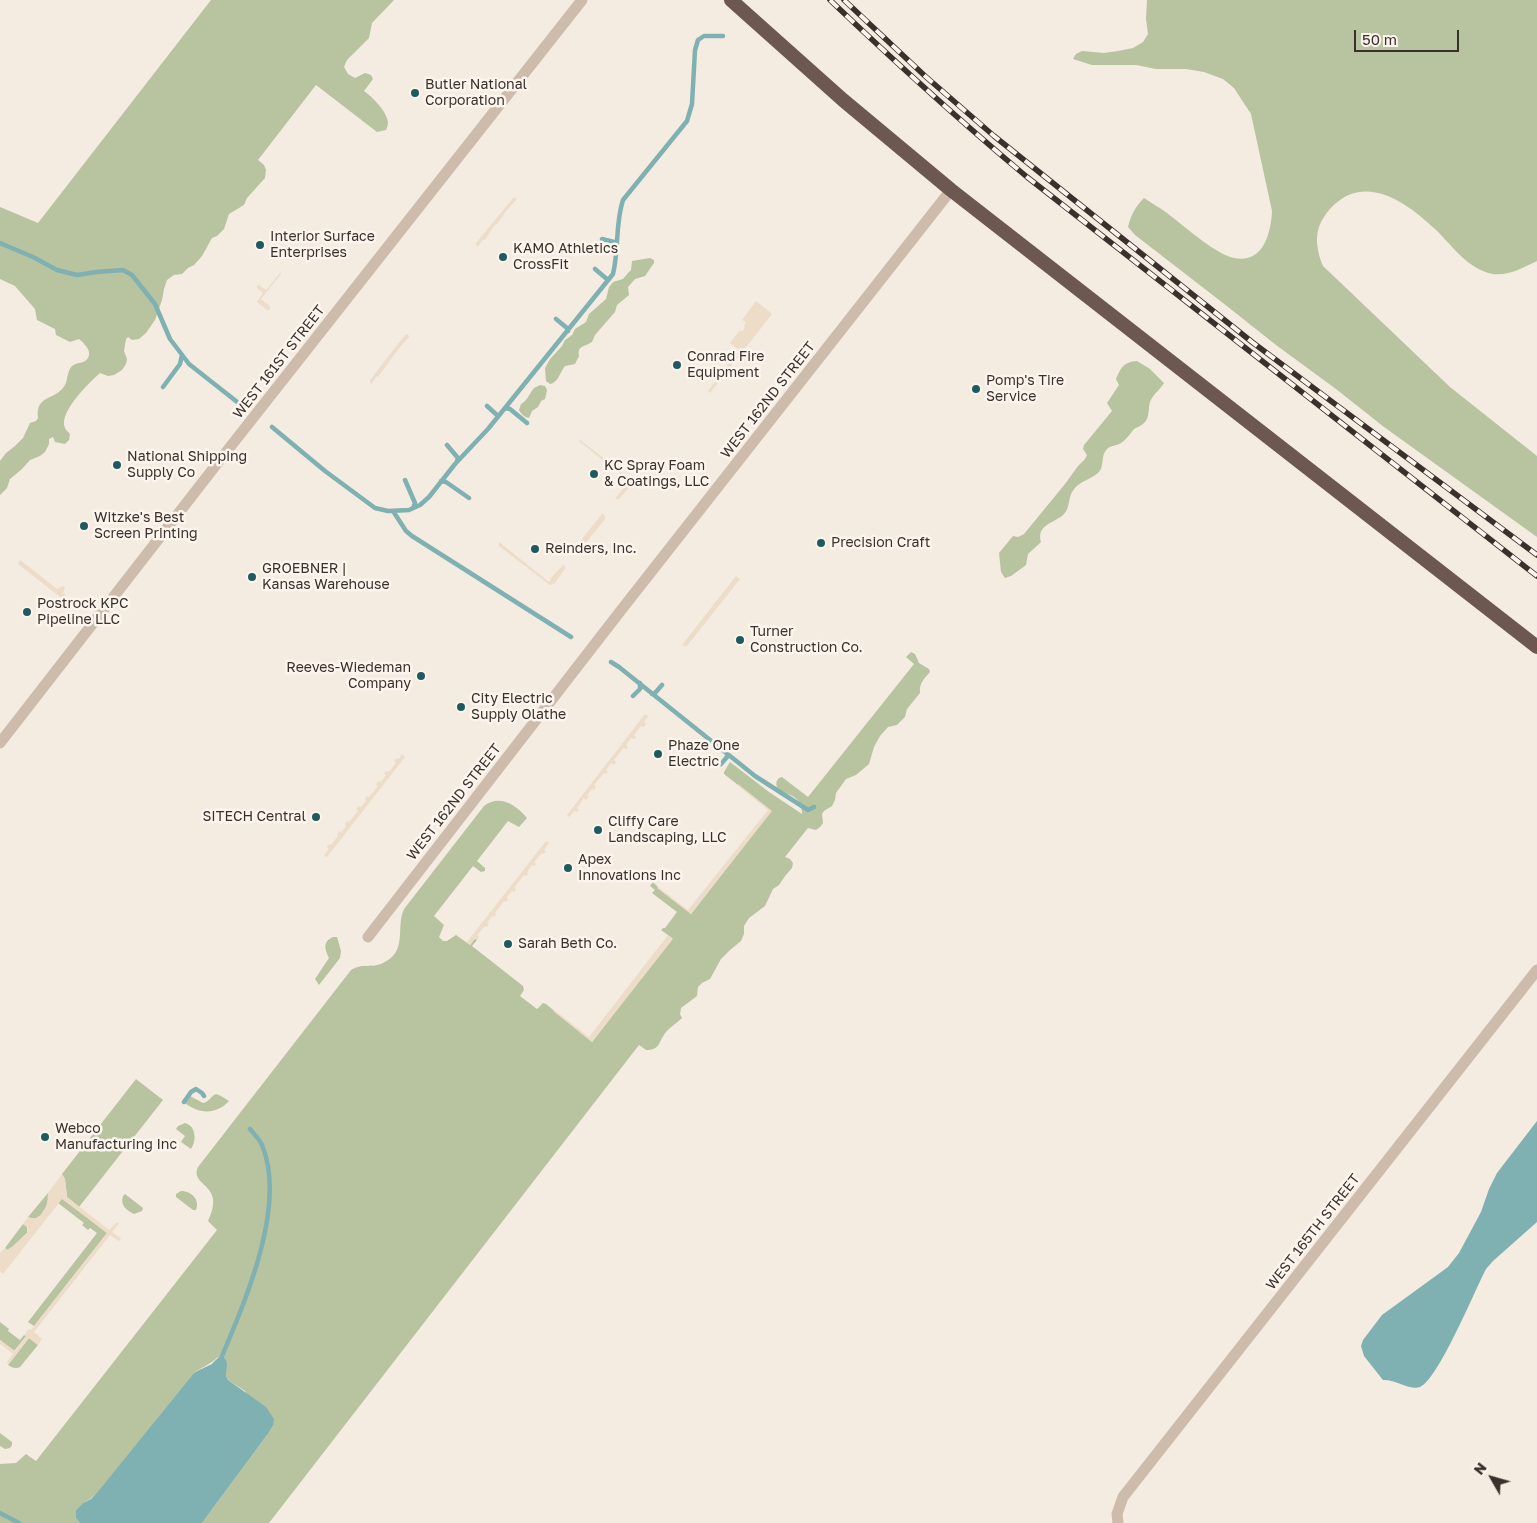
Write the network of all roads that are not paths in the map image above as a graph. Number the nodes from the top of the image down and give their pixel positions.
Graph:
1 (582, 0) edge
2 (731, 0) edge
3 (951, 190) junction
4 (1537, 646) edge
5 (0, 743) edge
6 (368, 937) dead end
7 (1537, 970) edge
8 (1117, 1519) edge

1 - 5 street, WEST 161ST STREET
2 - 3 highway
3 - 4 highway
3 - 6 street, WEST 162ND STREET
7 - 8 street, WEST 165TH STREET

